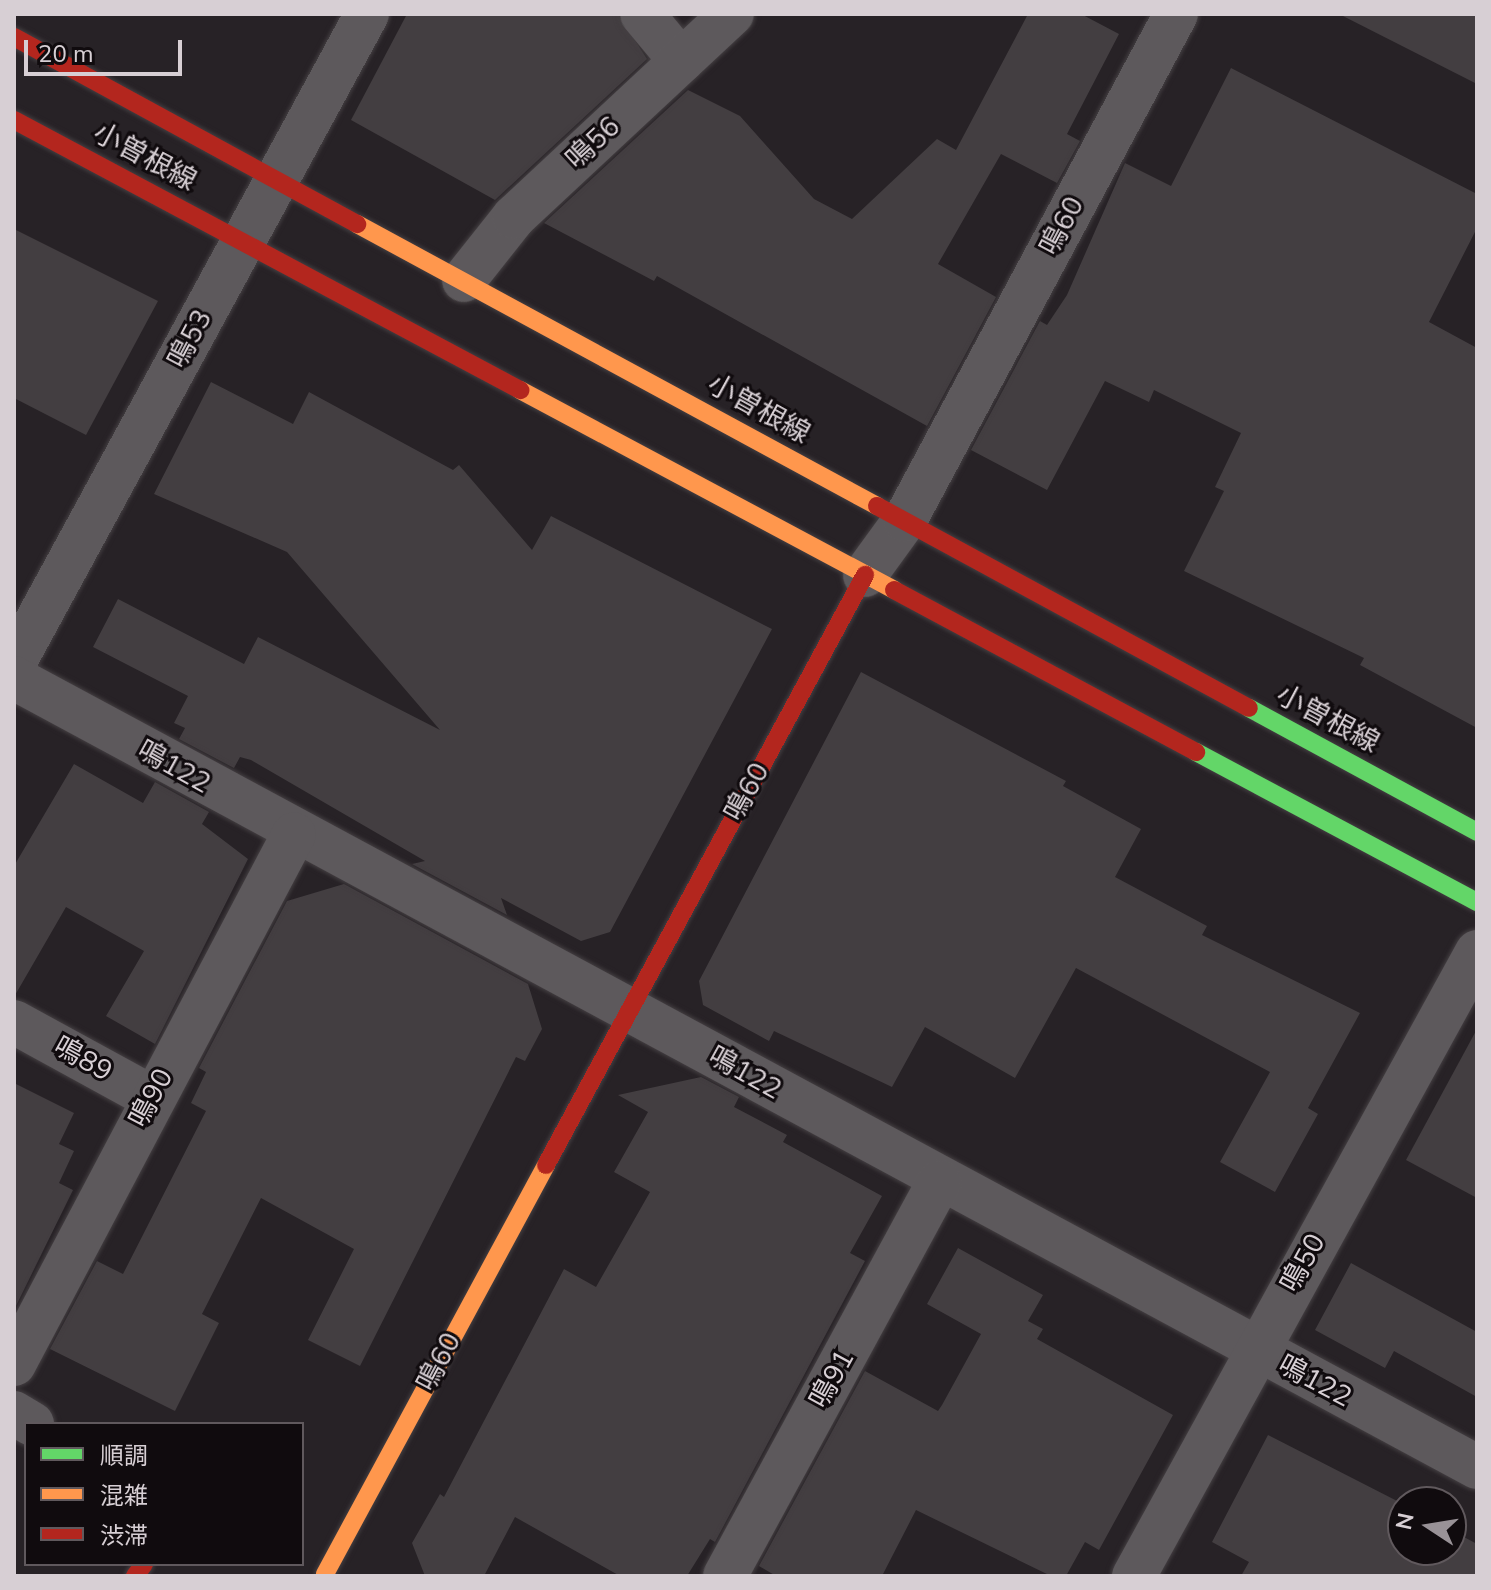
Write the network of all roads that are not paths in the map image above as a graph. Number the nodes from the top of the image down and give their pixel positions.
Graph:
1 (367, 14) edge
2 (642, 14) edge
3 (732, 14) edge
4 (1176, 14) edge
5 (14, 37) edge
6 (681, 61) junction
7 (14, 120) edge
8 (279, 181) junction
9 (243, 241) junction
10 (464, 280) junction
11 (905, 520) junction
12 (865, 575) junction
13 (14, 663) edge
14 (14, 678) edge
15 (1477, 832) edge
16 (294, 834) junction
17 (1477, 902) edge
18 (1477, 952) edge
19 (629, 1008) junction
20 (14, 1022) edge
21 (151, 1097) junction
22 (939, 1182) junction
23 (1256, 1349) junction
24 (14, 1364) edge
25 (1477, 1467) edge
26 (319, 1571) edge
27 (725, 1576) edge
28 (1134, 1576) edge

1 - 8 street, 鳴53
2 - 6 street
3 - 6 street, 鳴56
4 - 11 street, 鳴60
5 - 8 street, 小曽根線
6 - 10 street, 鳴56
7 - 9 street, 小曽根線
8 - 9 street, 鳴53
8 - 10 street, 小曽根線
9 - 12 street, 小曽根線
9 - 13 street, 鳴53
10 - 11 street, 小曽根線
11 - 12 street, 鳴60
11 - 15 street, 小曽根線
12 - 17 street, 小曽根線
12 - 19 street, 鳴60
14 - 16 street, 鳴122
16 - 19 street, 鳴122
16 - 21 street, 鳴90
18 - 23 street, 鳴50
19 - 22 street, 鳴122
19 - 26 street, 鳴60
20 - 21 street, 鳴89
21 - 24 street, 鳴90
22 - 23 street, 鳴122
22 - 27 street, 鳴91
23 - 25 street, 鳴122
23 - 28 street, 鳴50

